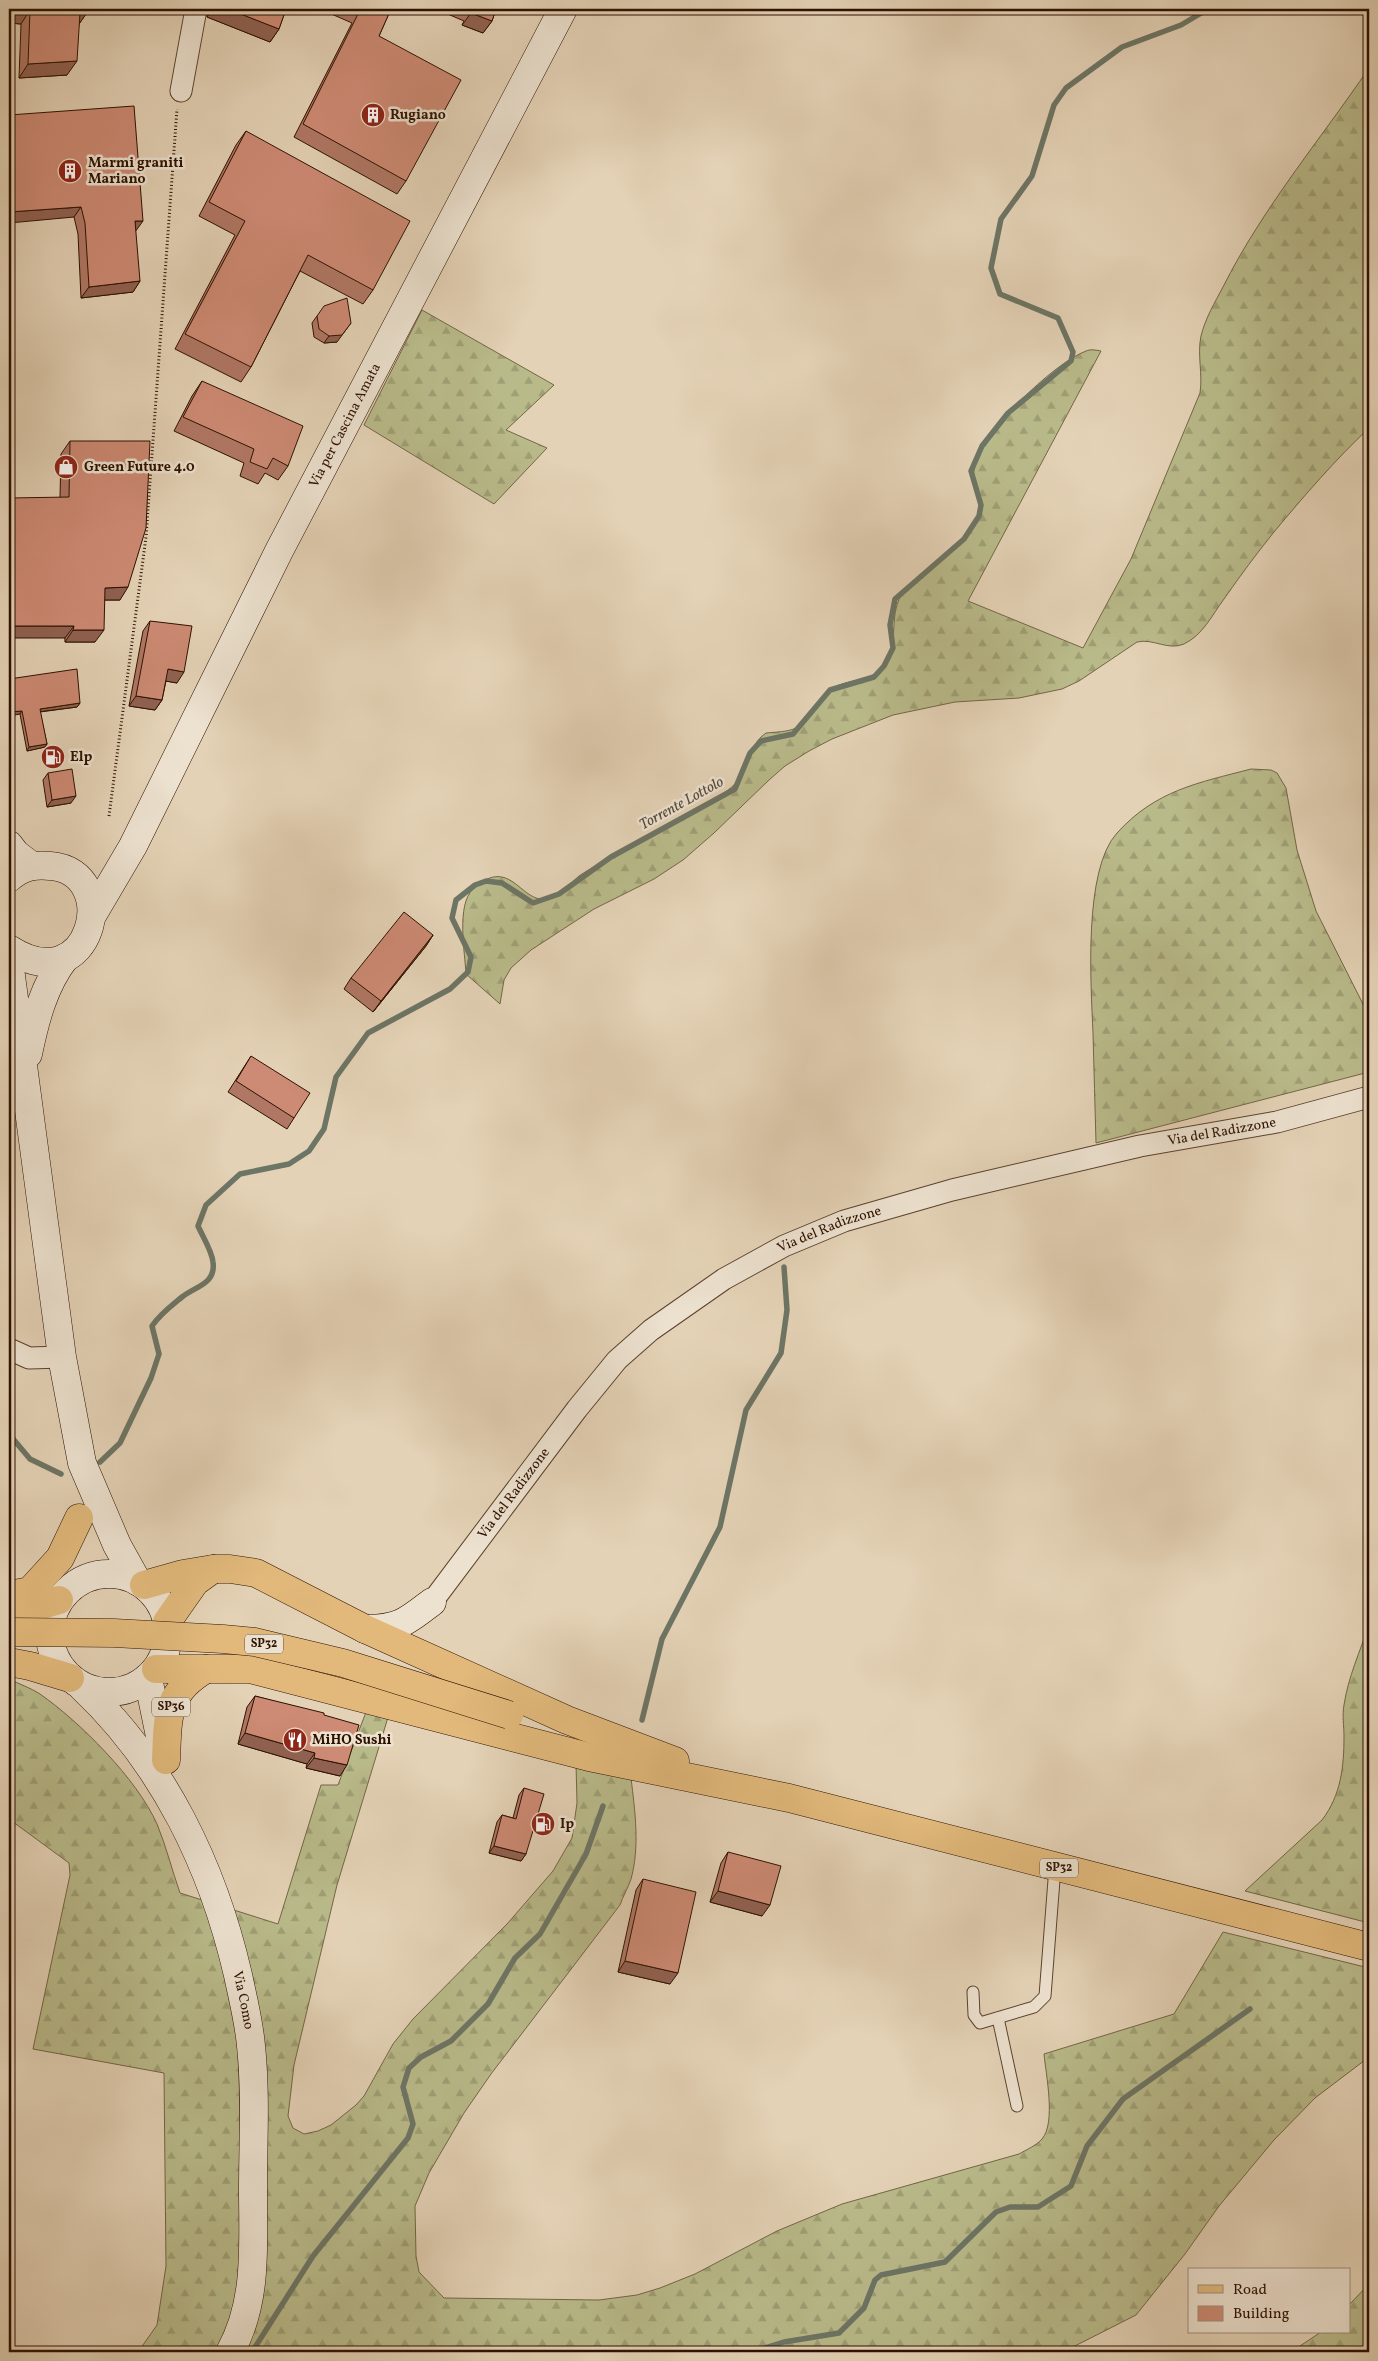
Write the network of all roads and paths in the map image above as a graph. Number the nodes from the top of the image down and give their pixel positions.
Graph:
1 (196, 9) edge
2 (563, 9) edge
3 (181, 91) joint
4 (109, 816) dead end
5 (9, 845) edge
6 (133, 846) junction
7 (32, 866) junction
8 (72, 873) junction
9 (9, 878) edge
10 (92, 914) junction
11 (9, 949) edge
12 (65, 958) junction
13 (9, 961) edge
14 (24, 1072) junction
15 (1369, 1097) edge
16 (9, 1349) edge
17 (62, 1357) junction
18 (82, 1463) junction
19 (79, 1518) junction
20 (213, 1569) junction
21 (141, 1583) junction
22 (9, 1595) edge
23 (62, 1596) junction
24 (432, 1602) junction
25 (9, 1608) edge
26 (167, 1622) junction
27 (365, 1629) junction
28 (9, 1632) edge
29 (410, 1648) junction
30 (9, 1662) edge
31 (206, 1669) junction
32 (152, 1674) junction
33 (76, 1682) junction
34 (166, 1760) junction
35 (749, 1789) junction
36 (179, 1810) junction
37 (1054, 1867) junction
38 (1369, 1946) edge
39 (973, 1992) dead end
40 (998, 2018) junction
41 (1017, 2106) dead end
42 (230, 2352) edge

1 - 3 street
2 - 6 main road, Via per Cascina Amata
3 - 4 path
5 - 7 main road
6 - 8 main road, Via per Cascina Amata
6 - 10 main road, Via per Cascina Amata
7 - 8 main road
7 - 9 main road
8 - 10 main road
10 - 12 main road
11 - 12 main road
12 - 14 main road
13 - 14 main road
14 - 17 main road
15 - 24 street, Via del Radizzone
16 - 17 street
17 - 18 main road
18 - 19 main road
18 - 21 main road
19 - 22 main road
19 - 23 main road
20 - 21 main road
20 - 26 main road
20 - 27 main road
21 - 23 main road
21 - 26 main road
23 - 25 main road
23 - 33 main road
24 - 27 main road
24 - 29 main road
26 - 32 main road
27 - 29 main road
28 - 35 main road, SP32, bridge
29 - 35 main road
30 - 33 main road
31 - 32 main road
31 - 34 main road, SP36
31 - 35 main road
32 - 33 main road
32 - 34 main road, SP36
33 - 36 main road, Via Como
34 - 36 main road, SP36
35 - 37 main road, SP32
36 - 42 main road, Via Como / SP36
37 - 38 main road, SP32
37 - 40 lane
39 - 40 lane
40 - 41 lane

